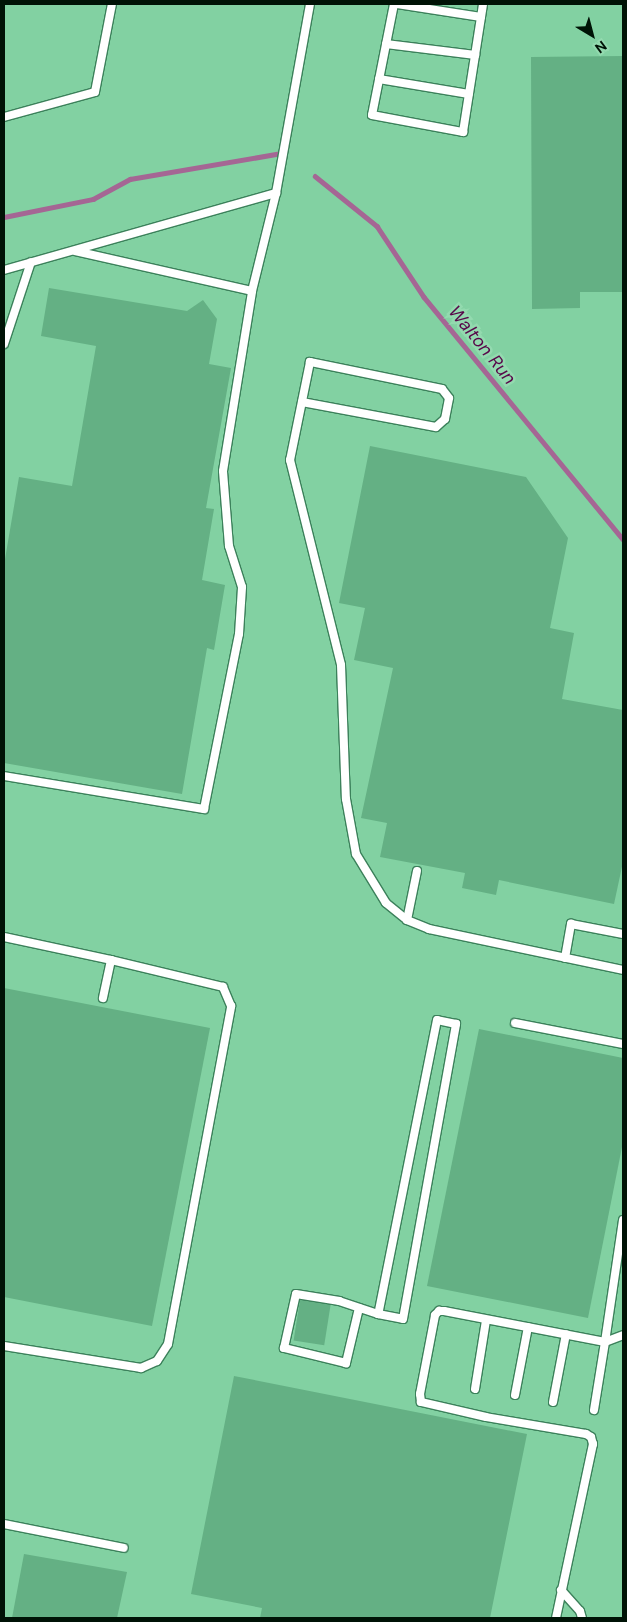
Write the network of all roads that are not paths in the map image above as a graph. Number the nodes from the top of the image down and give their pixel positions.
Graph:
1 (112, 4) edge
2 (310, 4) edge
3 (395, 4) edge
4 (483, 4) edge
5 (481, 17) junction
6 (386, 44) junction
7 (475, 55) junction
8 (379, 79) junction
9 (469, 94) junction
10 (4, 117) edge
11 (276, 193) junction
12 (74, 250) junction
13 (31, 262) junction
14 (4, 270) edge
15 (252, 291) junction
16 (4, 344) edge
17 (302, 402) junction
18 (4, 776) edge
19 (417, 871) dead end
20 (407, 920) junction
21 (623, 934) edge
22 (4, 937) edge
23 (565, 958) junction
24 (111, 960) junction
25 (623, 970) edge
26 (103, 998) dead end
27 (515, 1023) dead end
28 (623, 1044) edge
29 (623, 1220) edge
30 (359, 1308) junction
31 (378, 1314) junction
32 (486, 1320) junction
33 (528, 1327) junction
34 (566, 1334) junction
35 (623, 1335) edge
36 (605, 1342) junction
37 (4, 1346) edge
38 (475, 1389) dead end
39 (515, 1395) dead end
40 (553, 1402) dead end
41 (594, 1410) dead end
42 (4, 1524) edge
43 (124, 1548) dead end
44 (561, 1590) junction
45 (556, 1618) edge
46 (582, 1618) edge

1 - 10 lane
2 - 11 lane
3 - 5 lane
3 - 6 lane
4 - 5 lane
5 - 7 lane
6 - 7 lane
6 - 8 lane
7 - 9 lane
8 - 9 lane
8 - 9 lane
11 - 12 lane
11 - 15 lane
12 - 13 lane
12 - 15 lane
13 - 14 lane
13 - 16 lane
15 - 18 lane
17 - 17 lane
17 - 20 lane
19 - 20 lane
20 - 23 lane
21 - 23 lane
22 - 24 lane
23 - 25 lane
24 - 26 lane
24 - 37 lane
27 - 28 lane
29 - 36 lane
30 - 30 lane
30 - 31 lane
31 - 31 lane
32 - 33 lane
32 - 38 lane
32 - 44 lane
33 - 34 lane
33 - 39 lane
34 - 36 lane
34 - 40 lane
35 - 36 lane
36 - 41 lane
42 - 43 lane
44 - 45 lane
44 - 46 lane

